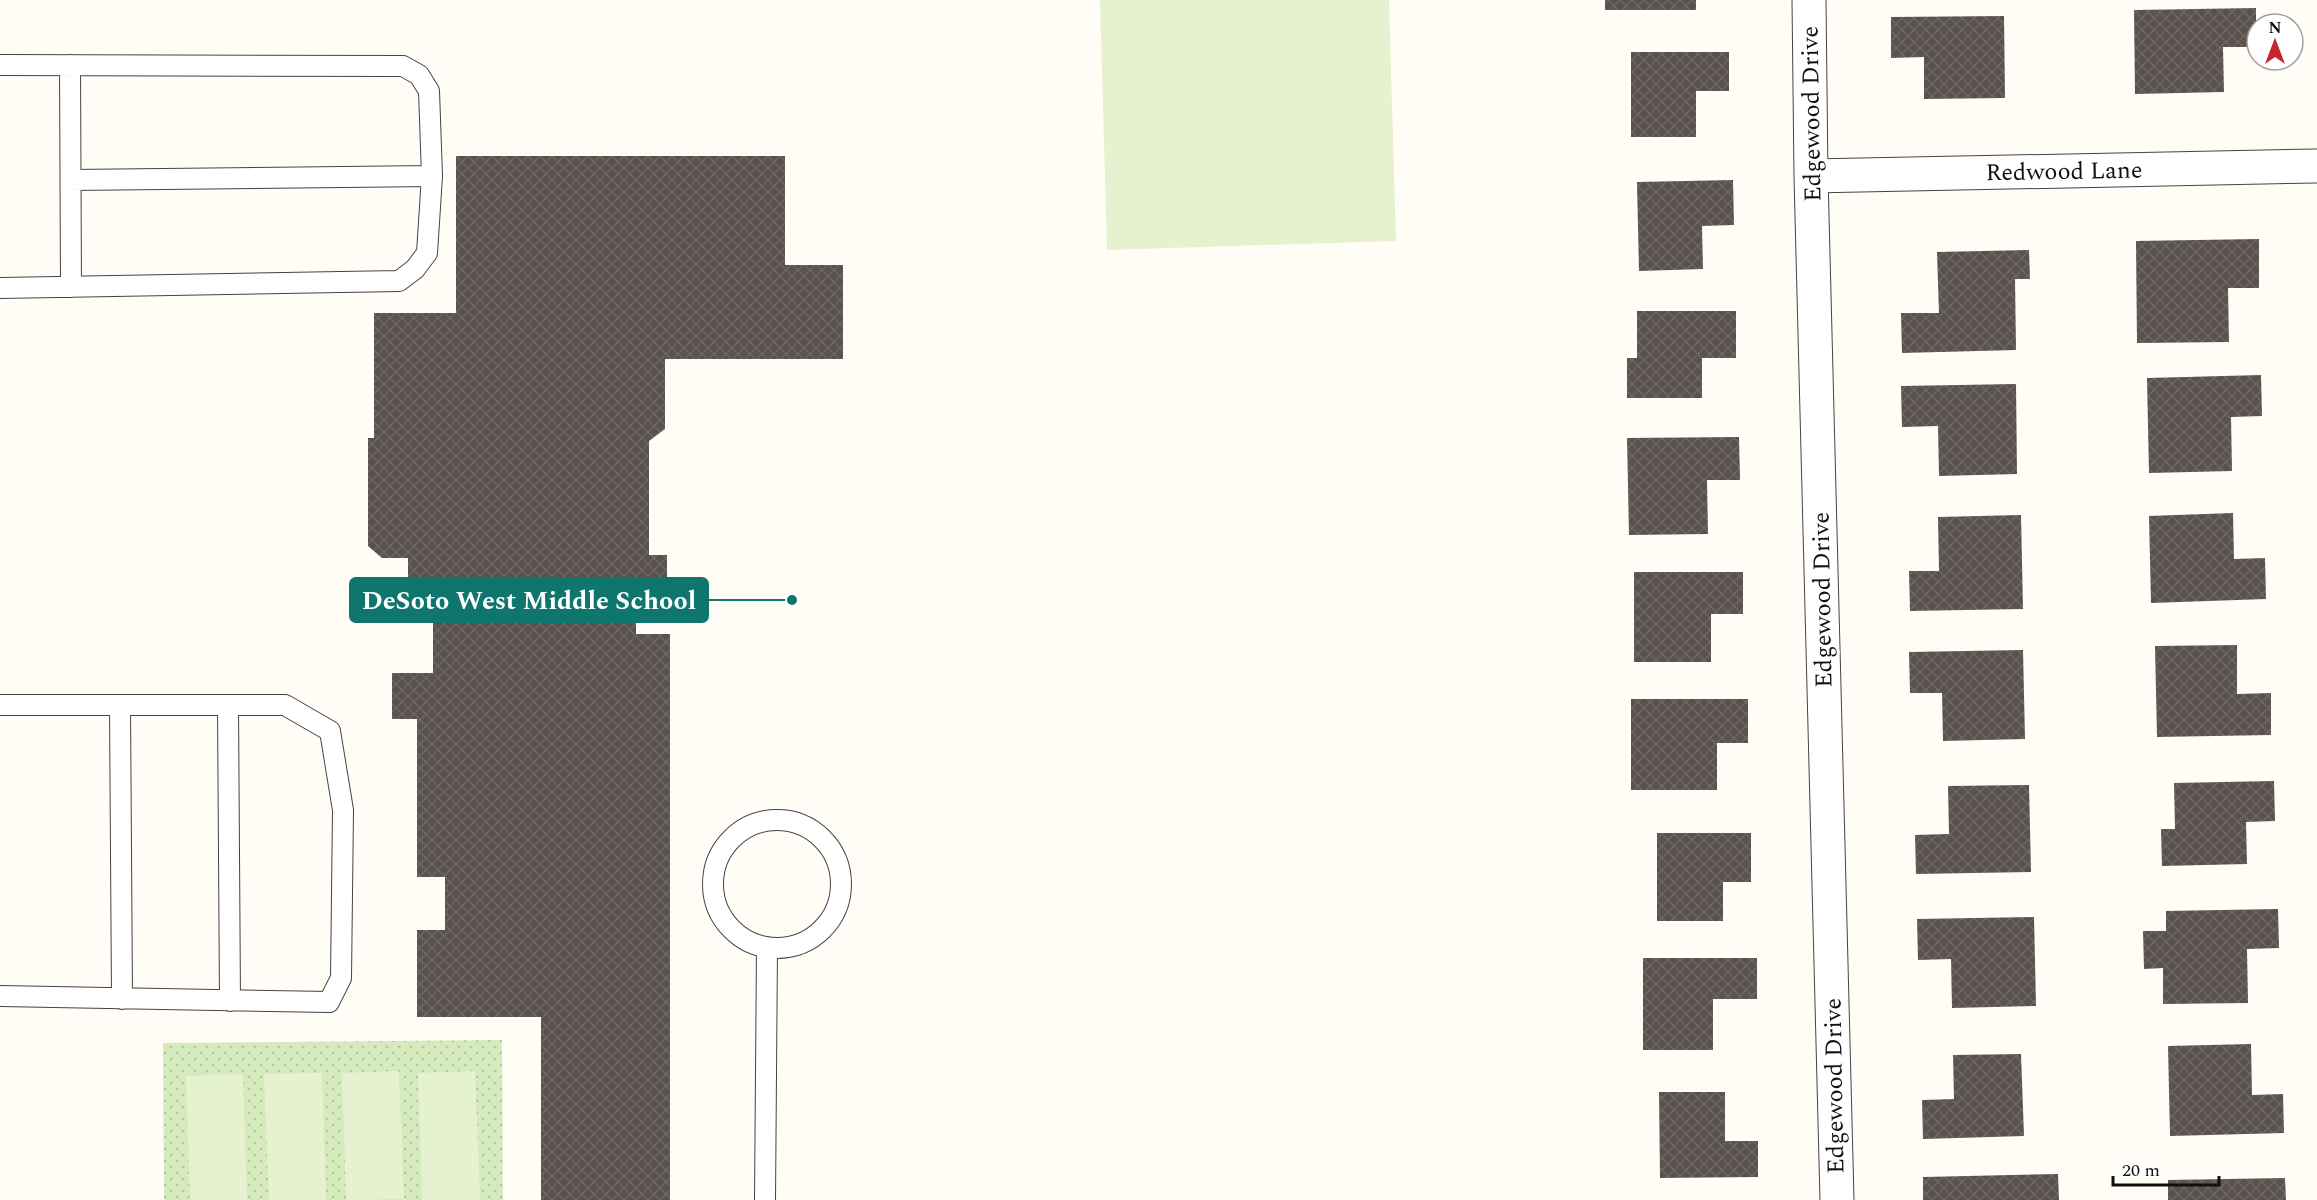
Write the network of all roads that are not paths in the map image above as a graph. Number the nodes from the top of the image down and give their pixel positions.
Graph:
1 (1809, 0) edge
2 (0, 65) edge
3 (70, 65) junction
4 (2317, 166) edge
5 (432, 176) junction
6 (1811, 176) junction
7 (71, 180) junction
8 (71, 287) junction
9 (0, 288) edge
10 (0, 705) edge
11 (120, 705) junction
12 (228, 705) junction
13 (768, 947) junction
14 (0, 996) edge
15 (122, 999) junction
16 (230, 1001) junction
17 (765, 1200) edge
18 (1837, 1200) edge

1 - 6 street, Edgewood Drive
2 - 3 lane
3 - 5 lane
3 - 7 lane
4 - 6 street, Redwood Lane
5 - 7 lane
5 - 8 lane
6 - 18 street, Edgewood Drive
7 - 8 lane
8 - 9 lane
10 - 11 lane
11 - 12 lane
11 - 15 lane
12 - 16 lane
12 - 16 lane
13 - 13 lane
13 - 17 lane
14 - 15 lane
15 - 16 lane

